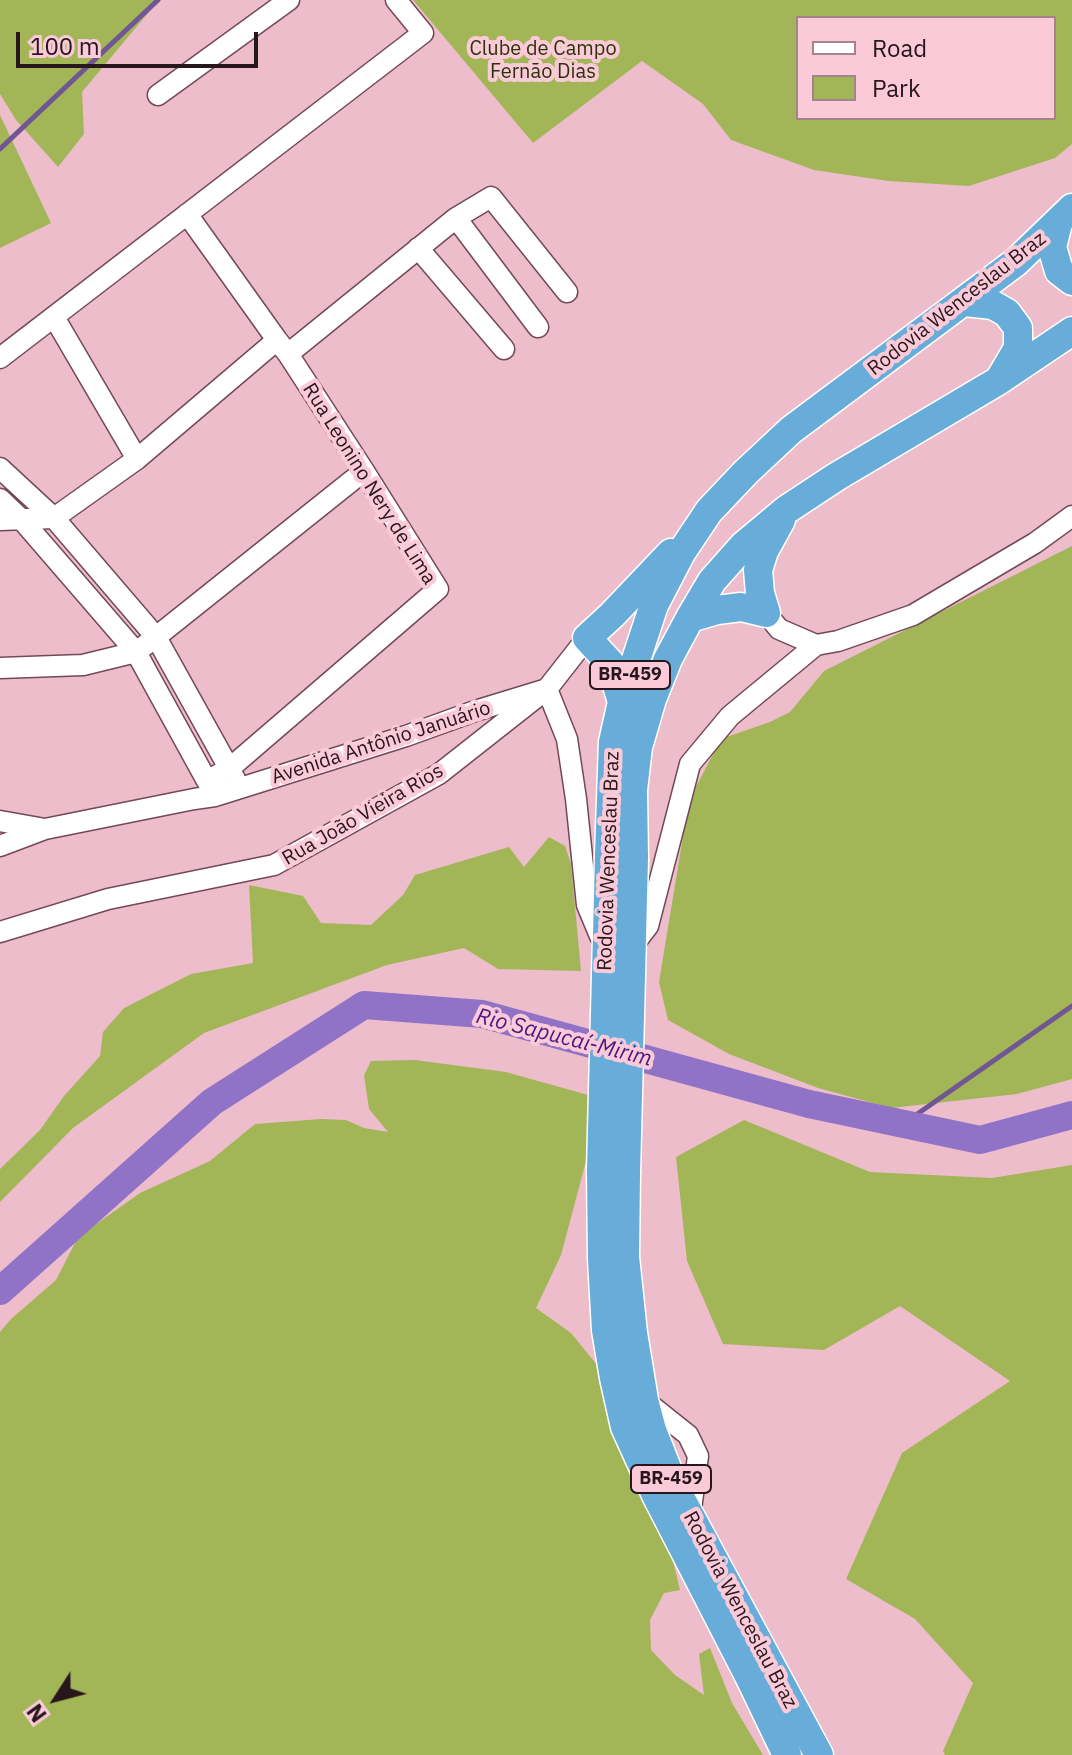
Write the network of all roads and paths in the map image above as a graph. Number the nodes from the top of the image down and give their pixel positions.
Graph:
1 (289, 0) edge
2 (396, 0) edge
3 (158, 95) dead end
4 (187, 214) junction
5 (1065, 216) edge
6 (456, 218) junction
7 (418, 248) junction
8 (1072, 281) edge
9 (567, 292) dead end
10 (965, 302) junction
11 (54, 317) junction
12 (538, 327) dead end
13 (1072, 331) edge
14 (282, 347) junction
15 (504, 349) dead end
16 (0, 358) edge
17 (998, 381) junction
18 (137, 459) junction
19 (0, 468) edge
20 (364, 471) junction
21 (0, 499) edge
22 (786, 510) junction
23 (709, 511) junction
24 (1072, 516) edge
25 (54, 518) junction
26 (0, 520) edge
27 (22, 520) junction
28 (766, 613) junction
29 (690, 618) junction
30 (156, 637) junction
31 (587, 638) junction
32 (816, 645) junction
33 (136, 652) junction
34 (0, 668) edge
35 (547, 689) junction
36 (622, 702) junction
37 (230, 768) junction
38 (211, 789) junction
39 (240, 789) junction
40 (0, 821) edge
41 (45, 829) junction
42 (0, 846) edge
43 (621, 857) junction
44 (0, 932) edge
45 (613, 1172) junction
46 (787, 1755) edge
47 (819, 1755) edge

1 - 3 street
2 - 4 street
4 - 11 street
4 - 14 street, Rua Leonino Nery de Lima
5 - 8 highway
5 - 10 highway, Rodovia Wenceslau Braz / BR-459
6 - 7 street
6 - 9 street
6 - 12 street
7 - 14 street
7 - 15 street
10 - 17 highway
10 - 23 highway, Rodovia Wenceslau Braz / BR-459
11 - 16 street
11 - 18 street
13 - 17 highway, Rodovia Wenceslau Braz / BR-459
14 - 18 street
14 - 20 street, Rua Leonino Nery de Lima
17 - 22 highway, Rodovia Wenceslau Braz / BR-459
18 - 25 street
19 - 25 street
20 - 30 street
20 - 37 street, Rua Leonino Nery de Lima
21 - 27 street
22 - 28 highway, BR-459
22 - 29 highway, Rodovia Wenceslau Braz / BR-459
23 - 31 highway
23 - 36 highway, Rodovia Wenceslau Braz / BR-459
24 - 32 street
25 - 27 street
25 - 30 street
26 - 27 street
27 - 33 street
28 - 29 highway
28 - 32 street
29 - 43 highway, Rodovia Wenceslau Braz / BR-459
30 - 33 street
30 - 37 street
31 - 35 street, Rua João Vieira Rios
31 - 36 highway
32 - 35 street
33 - 34 street
33 - 38 street
35 - 39 street, Avenida Antônio Januário
35 - 44 street, Rua João Vieira Rios
36 - 43 highway, Rodovia Wenceslau Braz / BR-459
37 - 38 street, Rua Leonino Nery de Lima
37 - 39 street
38 - 39 street, Avenida Antônio Januário
38 - 41 street
40 - 41 street
41 - 42 street
43 - 45 highway, Rodovia Wenceslau Braz / BR-459, bridge
45 - 46 highway, Rodovia Wenceslau Braz / BR-459
45 - 47 highway, Rodovia Wenceslau Braz / BR-459

